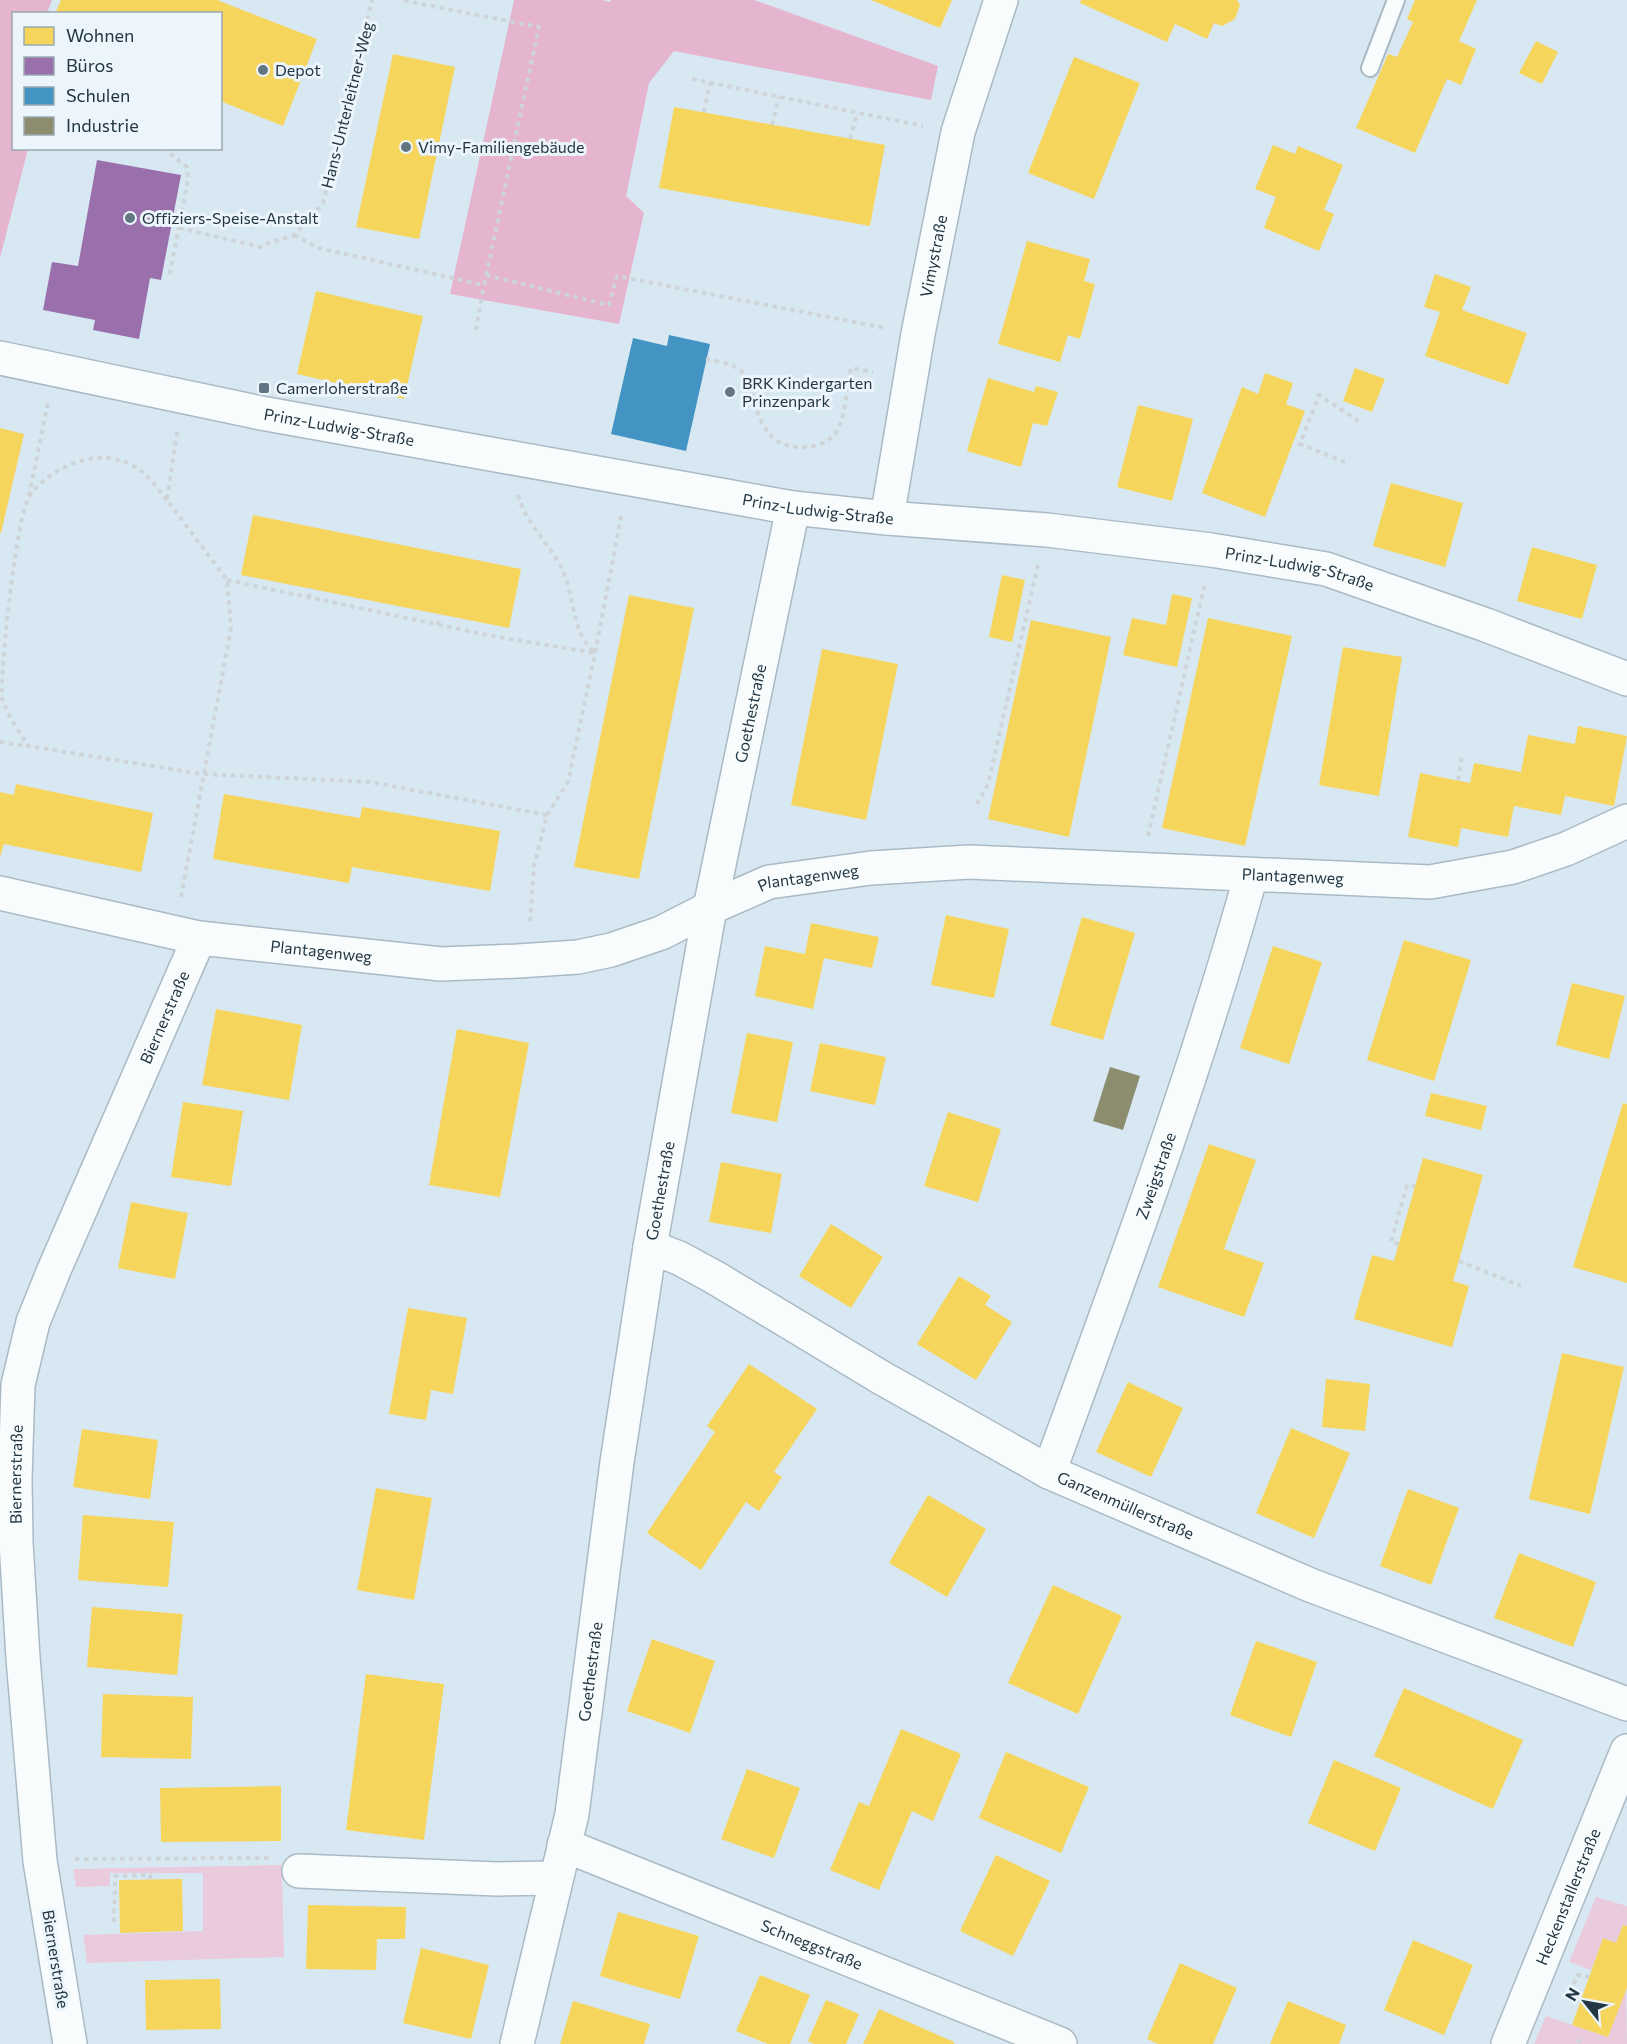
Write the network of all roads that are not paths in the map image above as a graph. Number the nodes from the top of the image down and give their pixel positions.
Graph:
1 (1001, 0) edge
2 (1396, 0) edge
3 (1370, 68) dead end
4 (0, 358) edge
5 (793, 508) junction
6 (886, 518) junction
7 (1627, 679) edge
8 (1627, 821) edge
9 (1251, 875) junction
10 (0, 893) edge
11 (710, 908) junction
12 (199, 938) junction
13 (650, 1248) junction
14 (9, 1384) edge
15 (1049, 1472) junction
16 (1627, 1704) edge
17 (1627, 1751) edge
18 (564, 1845) junction
19 (299, 1871) road end
20 (556, 1878) junction
21 (70, 2044) edge
22 (517, 2044) edge
23 (1060, 2044) edge
24 (1508, 2044) edge

1 - 6 street, Vimystraße
2 - 3 lane
4 - 5 street, Prinz-Ludwig-Straße
5 - 6 street, Prinz-Ludwig-Straße
5 - 11 street, Goethestraße
6 - 7 street, Prinz-Ludwig-Straße
8 - 9 street, Plantagenweg
9 - 11 street, Plantagenweg
9 - 15 street, Zweigstraße
10 - 12 street, Plantagenweg
11 - 12 street, Plantagenweg
11 - 13 street, Goethestraße
12 - 14 street, Biernerstraße
13 - 15 street, Ganzenmüllerstraße
13 - 18 street, Goethestraße
14 - 21 street, Biernerstraße
15 - 16 street, Ganzenmüllerstraße
17 - 24 street, Heckenstallerstraße
18 - 20 street, Goethestraße
18 - 23 street, Schneggstraße
19 - 20 street
20 - 22 street, Goethestraße

